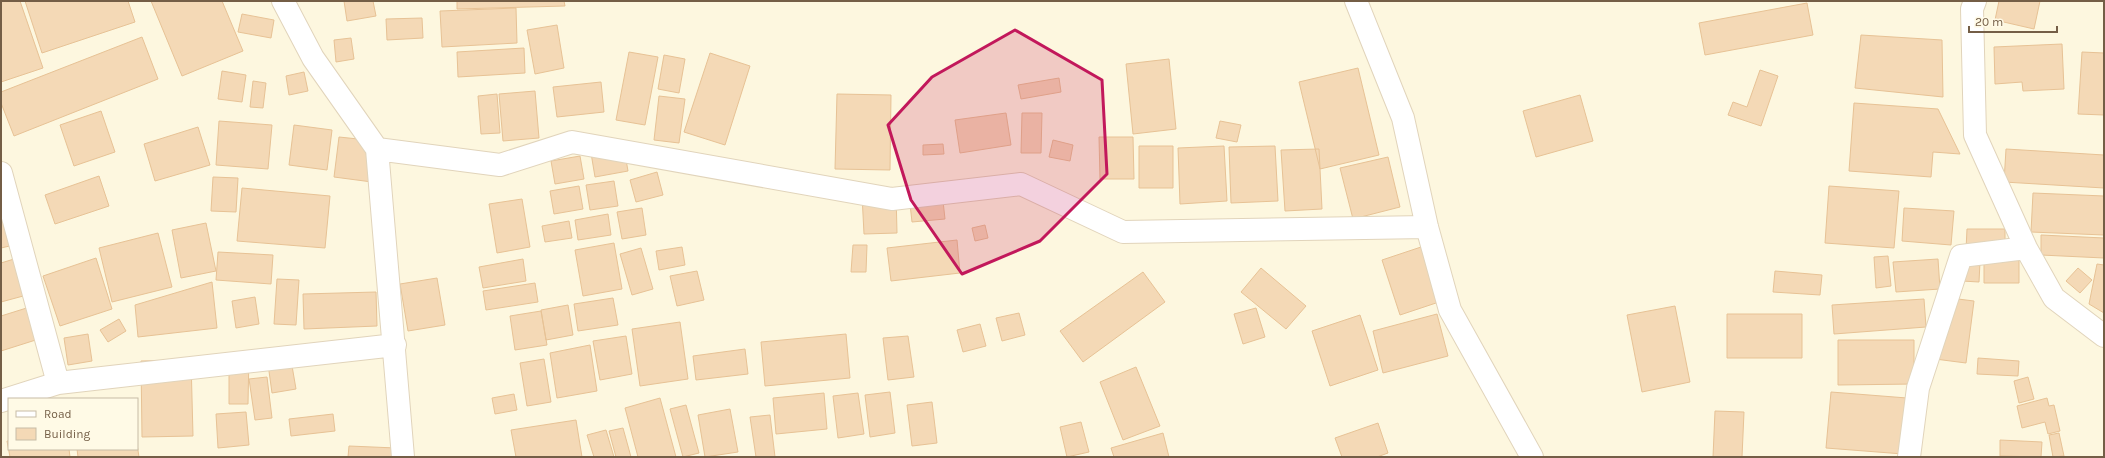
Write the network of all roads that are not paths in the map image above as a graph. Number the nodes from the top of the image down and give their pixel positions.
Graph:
1 (283, 1) edge
2 (1356, 1) edge
3 (1975, 1) edge
4 (377, 149) junction
5 (1, 173) edge
6 (1427, 227) junction
7 (2026, 248) junction
8 (2104, 336) edge
9 (395, 345) junction
10 (58, 383) junction
11 (1, 400) edge
12 (403, 457) edge
13 (1532, 457) edge
14 (1909, 457) edge

1 - 4 street
2 - 6 street
3 - 7 street
4 - 6 street
4 - 9 street
5 - 10 street
6 - 13 street
7 - 8 street
7 - 14 street
9 - 10 street
9 - 12 street
10 - 11 street

